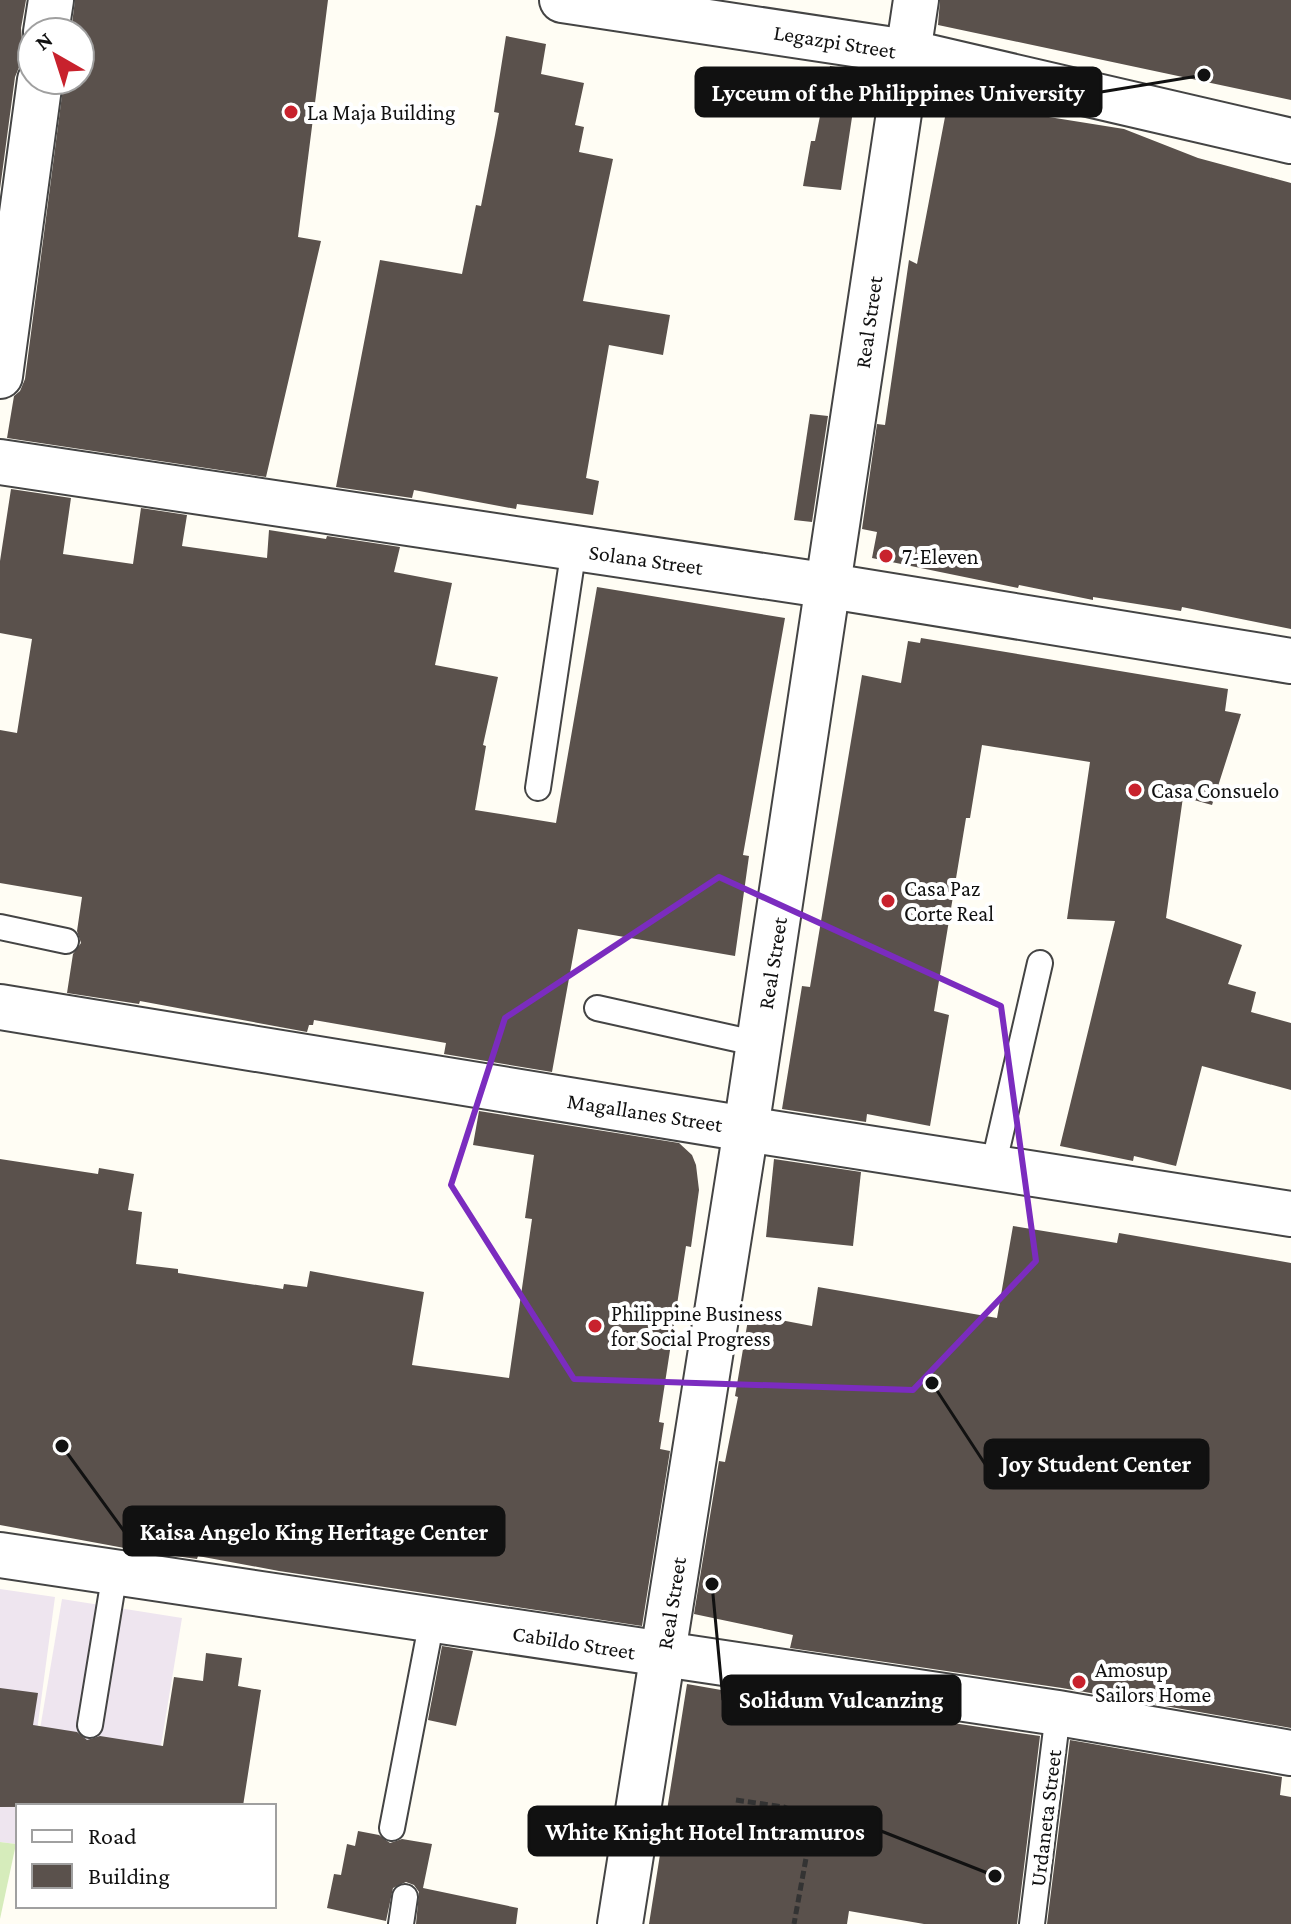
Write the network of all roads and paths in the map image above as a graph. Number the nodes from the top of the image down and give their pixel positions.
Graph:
1 (562, 0) edge
2 (916, 0) edge
3 (907, 52) junction
4 (38, 96) edge
5 (1291, 141) edge
6 (0, 376) edge
7 (0, 462) edge
8 (574, 548) junction
9 (830, 586) junction
10 (1291, 661) edge
11 (538, 788) dead end
12 (0, 927) edge
13 (66, 941) dead end
14 (1040, 963) dead end
15 (0, 1007) edge
16 (597, 1008) dead end
17 (759, 1044) junction
18 (746, 1129) junction
19 (993, 1167) junction
20 (1291, 1214) edge
21 (0, 1555) edge
22 (115, 1572) junction
23 (432, 1620) junction
24 (663, 1655) junction
25 (1058, 1713) junction
26 (90, 1725) dead end
27 (1291, 1753) edge
28 (736, 1800) dead end
29 (392, 1828) dead end
30 (405, 1897) dead end
31 (401, 1924) edge
32 (620, 1924) edge
33 (794, 1924) edge
34 (1032, 1924) edge

1 - 3 street, Legazpi Street
2 - 3 street, Real Street
3 - 5 street, Legazpi Street
3 - 9 street, Real Street
4 - 6 street
7 - 8 street, Solana Street
8 - 9 street, Solana Street
8 - 11 lane
9 - 10 street, Solana Street
9 - 17 street, Real Street
12 - 13 lane
14 - 19 lane
15 - 18 street, Magallanes Street
16 - 17 lane
17 - 18 street, Real Street
18 - 19 street, Magallanes Street
18 - 24 street, Real Street
19 - 20 street, Magallanes Street
21 - 22 street, Cabildo Street
22 - 23 street, Cabildo Street
22 - 26 lane
23 - 24 street, Cabildo Street
23 - 29 lane
24 - 25 street, Cabildo Street
24 - 32 street, Real Street
25 - 27 street, Cabildo Street
25 - 34 lane, Urdaneta Street
28 - 33 path
30 - 31 lane

